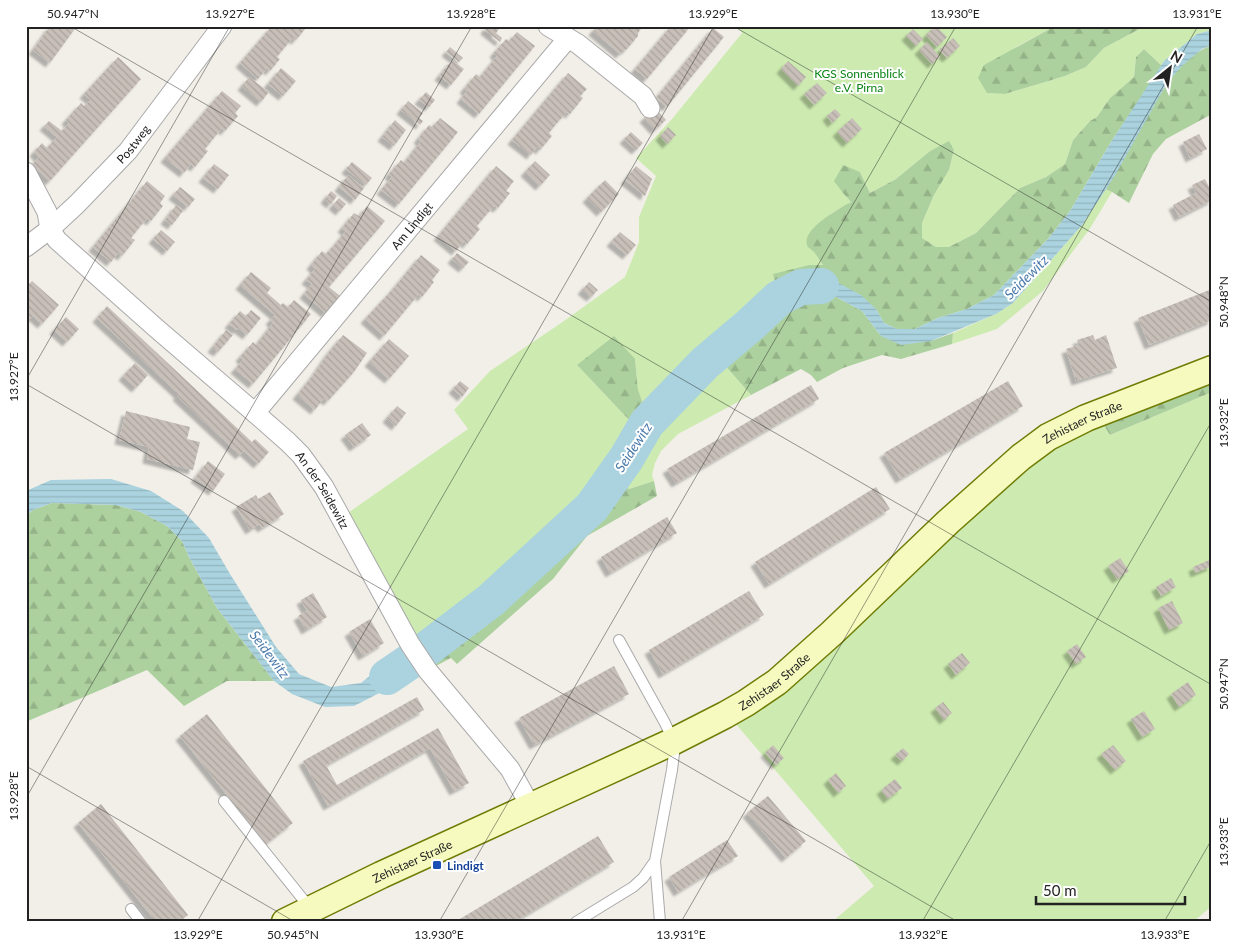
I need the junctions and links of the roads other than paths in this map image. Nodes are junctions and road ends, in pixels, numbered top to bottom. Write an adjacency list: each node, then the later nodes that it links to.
1 (222, 26): 6 (street, Postweg)
2 (549, 27): 3 (street)
3 (568, 38): 4 (street); 9 (street, Am Lindigt)
4 (650, 108)
5 (26, 172): 6 (street)
6 (50, 230): 7 (street, Postweg); 9 (street, An der Seidewitz)
7 (26, 247)
8 (1212, 369): 11 (main road, Zehistaer Straße)
9 (255, 413): 13 (street, An der Seidewitz)
10 (618, 640): 11 (lane)
11 (674, 741): 13 (main road, Zehistaer Straße); 14 (lane)
12 (224, 801): 16 (lane)
13 (531, 807): 16 (main road, Zehistaer Straße)
14 (655, 861): 19 (lane); 20 (lane)
15 (131, 909): 17 (lane)
16 (311, 909): 18 (main road, Zehistaer Straße)
17 (141, 922)
18 (285, 922)
19 (576, 922)
20 (660, 922)

